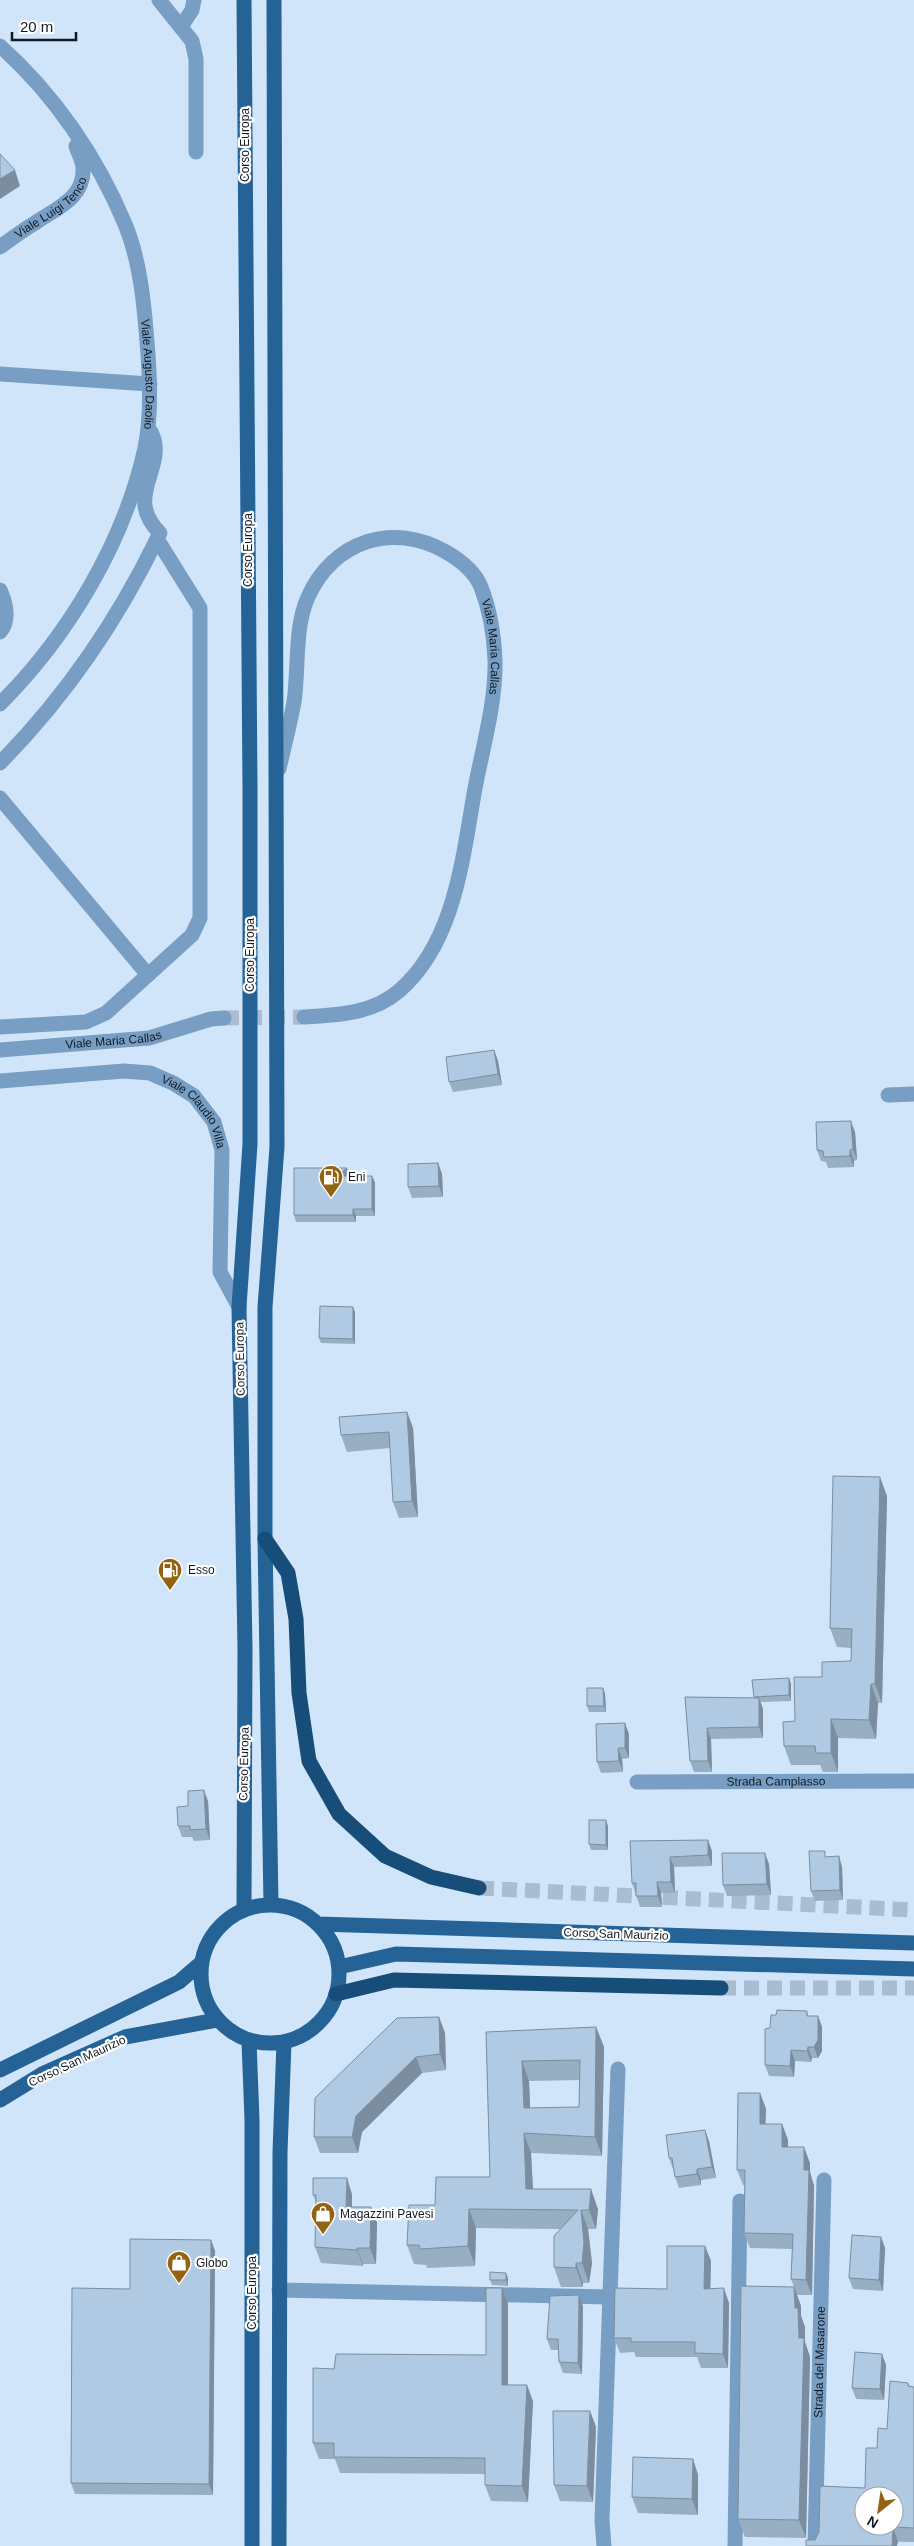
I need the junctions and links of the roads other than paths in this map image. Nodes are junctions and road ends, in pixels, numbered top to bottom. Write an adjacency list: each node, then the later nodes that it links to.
1 (194, 0): 5 (street)
2 (244, 0): 28 (main road, Corso Europa)
3 (274, 0): 18 (main road, Corso Europa)
4 (165, 2): 5 (street)
5 (181, 27): 8 (street)
6 (0, 46): 7 (street, Viale Augusto Daolio)
7 (74, 128): 9 (street, Viale Luigi Tenco); 11 (street, Viale Augusto Daolio)
8 (196, 152)
9 (0, 247)
10 (0, 374): 11 (street)
11 (150, 384): 12 (street, Viale Augusto Daolio)
12 (147, 424): 13 (street); 16 (street, Viale Augusto Daolio)
13 (160, 533)
14 (0, 590): 15 (street)
15 (0, 632)
16 (0, 704)
17 (0, 764): 20 (street)
18 (277, 781): 21 (street, Viale Maria Callas); 29 (main road, Corso Europa)
19 (0, 798): 20 (street)
20 (148, 975): 23 (street)
21 (304, 1017)
22 (224, 1018): 24 (street, Viale Maria Callas)
23 (0, 1027)
24 (0, 1050)
25 (0, 1081): 28 (street, Viale Claudio Villa)
26 (914, 1094): 27 (street)
27 (888, 1095)
28 (239, 1307): 34 (main road, Corso Europa)
29 (265, 1539): 32 (highway); 33 (main road, Corso Europa)
30 (914, 1781): 31 (street, Strada Camplasso)
31 (637, 1782)
32 (480, 1888)
33 (271, 1904): 34 (main road); 35 (main road)
34 (244, 1909): 37 (main road)
35 (319, 1924): 36 (main road, Corso San Maurizio); 38 (main road)
36 (914, 1943)
37 (201, 1963): 42 (main road); 46 (main road, Corso San Maurizio)
38 (339, 1967): 39 (main road, Corso San Maurizio); 41 (main road)
39 (914, 1969)
40 (722, 1988): 41 (highway)
41 (336, 1994): 44 (main road)
42 (217, 2020): 43 (main road); 47 (main road, Corso San Maurizio)
43 (249, 2041): 44 (main road); 52 (main road, Corso Europa)
44 (284, 2042): 50 (main road)
45 (618, 2069): 51 (street)
46 (0, 2070)
47 (0, 2100)
48 (824, 2180): 56 (street, Strada del Masarone)
49 (740, 2201): 55 (street)
50 (279, 2290): 51 (street); 53 (main road)
51 (608, 2297): 54 (street)
52 (252, 2546)
53 (279, 2546)
54 (604, 2546)
55 (735, 2546)
56 (815, 2546)

